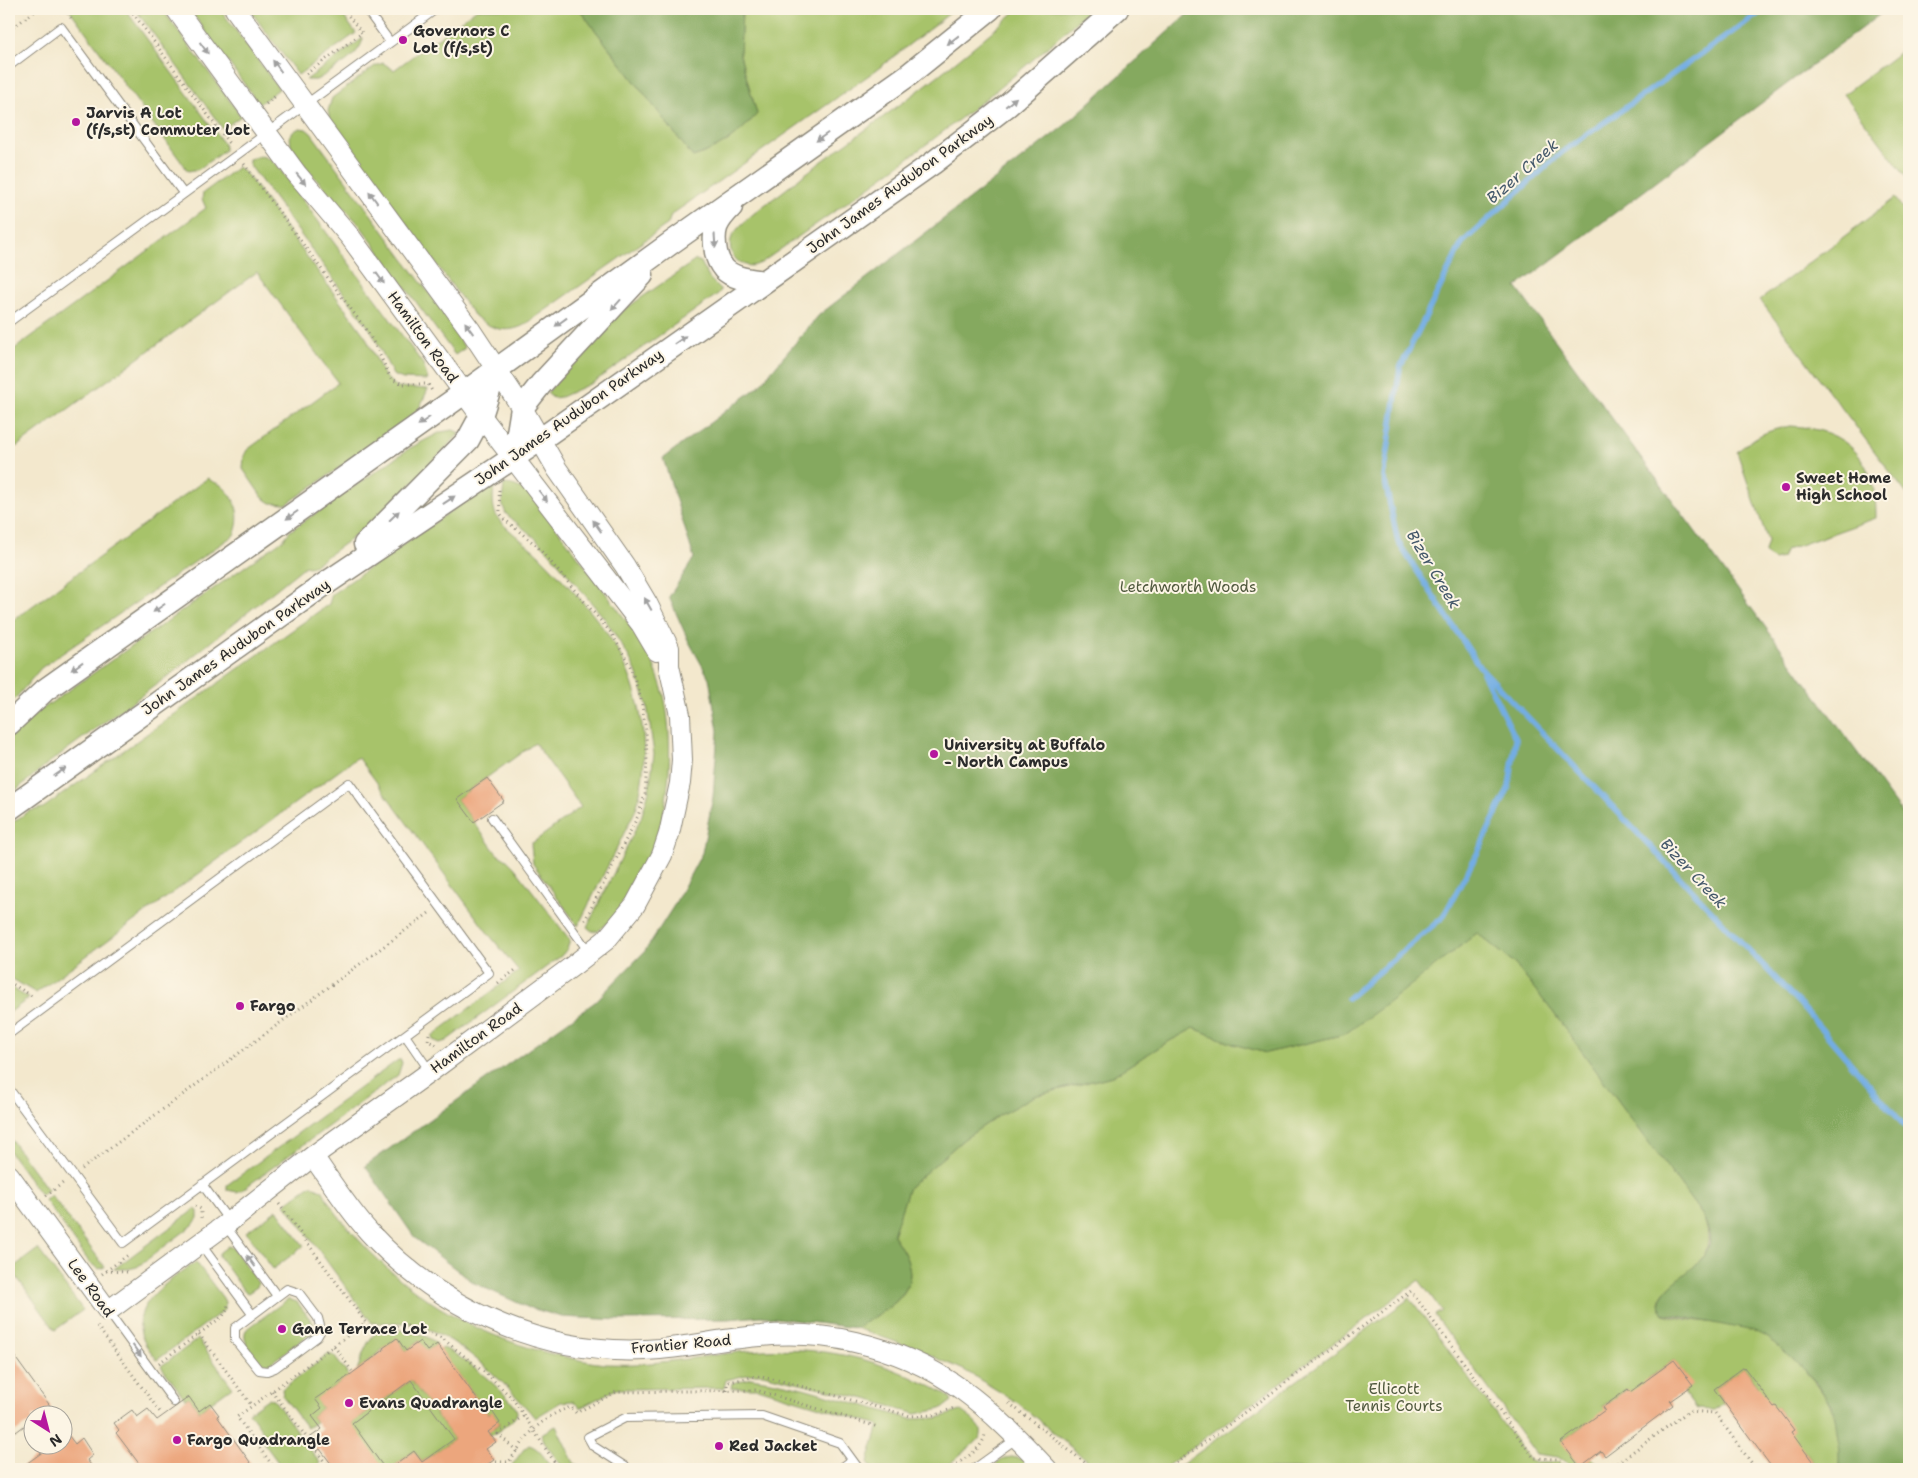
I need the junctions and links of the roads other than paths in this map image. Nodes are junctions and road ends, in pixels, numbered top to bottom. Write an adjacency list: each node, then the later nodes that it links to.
1 (176, 9): 10 (street, Hamilton Road, one-way to 10)
2 (235, 9): 9 (street, Hamilton Road, one-way to 2)
3 (366, 9): 7 (lane)
4 (436, 9): 7 (lane)
5 (990, 9): 11 (main road, one-way to 11)
6 (1116, 9): 14 (main road, John James Audubon Parkway, one-way to 6)
7 (390, 42): 9 (lane)
8 (9, 66): 12 (lane)
9 (305, 106): 10 (lane); 16 (street, Hamilton Road, one-way to 9)
10 (266, 132): 12 (lane); 17 (street, Hamilton Road, one-way to 17)
11 (749, 188): 13 (main road); 14 (main road, one-way to 14)
12 (183, 193): 15 (lane)
13 (671, 243): 16 (main road, one-way to 16); 18 (main road, one-way to 18)
14 (764, 282): 20 (main road, John James Audubon Parkway, one-way to 14)
15 (9, 322)
16 (496, 369): 17 (main road); 18 (street, Hamilton Road); 19 (main road)
17 (464, 393): 19 (street, Hamilton Road); 24 (main road, one-way to 24)
18 (522, 408): 20 (street, Hamilton Road); 21 (main road)
19 (481, 416): 21 (street, Hamilton Road); 22 (main road, one-way to 19)
20 (541, 439): 21 (main road, John James Audubon Parkway); 23 (street, Hamilton Road, one-way to 20)
21 (514, 457): 22 (main road, John James Audubon Parkway, one-way to 21); 23 (street, Hamilton Road, one-way to 23)
22 (322, 586): 25 (main road, John James Audubon Parkway, one-way to 22)
23 (669, 666): 27 (street, Hamilton Road)
24 (9, 724)
25 (9, 809)
26 (492, 818): 27 (lane)
27 (590, 953): 30 (street, Hamilton Road)
28 (9, 1034): 29 (lane)
29 (405, 1035): 30 (lane); 34 (lane)
30 (427, 1066): 32 (street, Hamilton Road)
31 (9, 1089): 34 (lane)
32 (313, 1156): 35 (street, Hamilton Road); 41 (street, Frontier Road)
33 (9, 1175): 38 (street, Lee Road)
34 (202, 1184): 35 (lane)
35 (225, 1219): 36 (street, Hamilton Road); 37 (lane, one-way to 35)
36 (201, 1234): 38 (street, Hamilton Road); 39 (lane)
37 (277, 1296): 39 (lane); 39 (lane)
38 (108, 1311): 40 (lane, Lee Road, one-way to 40)
39 (252, 1314)
40 (174, 1402)
41 (1018, 1437): 46 (lane); 47 (street, Frontier Road)
42 (852, 1460): 43 (lane); 44 (lane); 45 (lane)
43 (629, 1469)
44 (840, 1469)
45 (859, 1469)
46 (974, 1469)
47 (1047, 1469)

